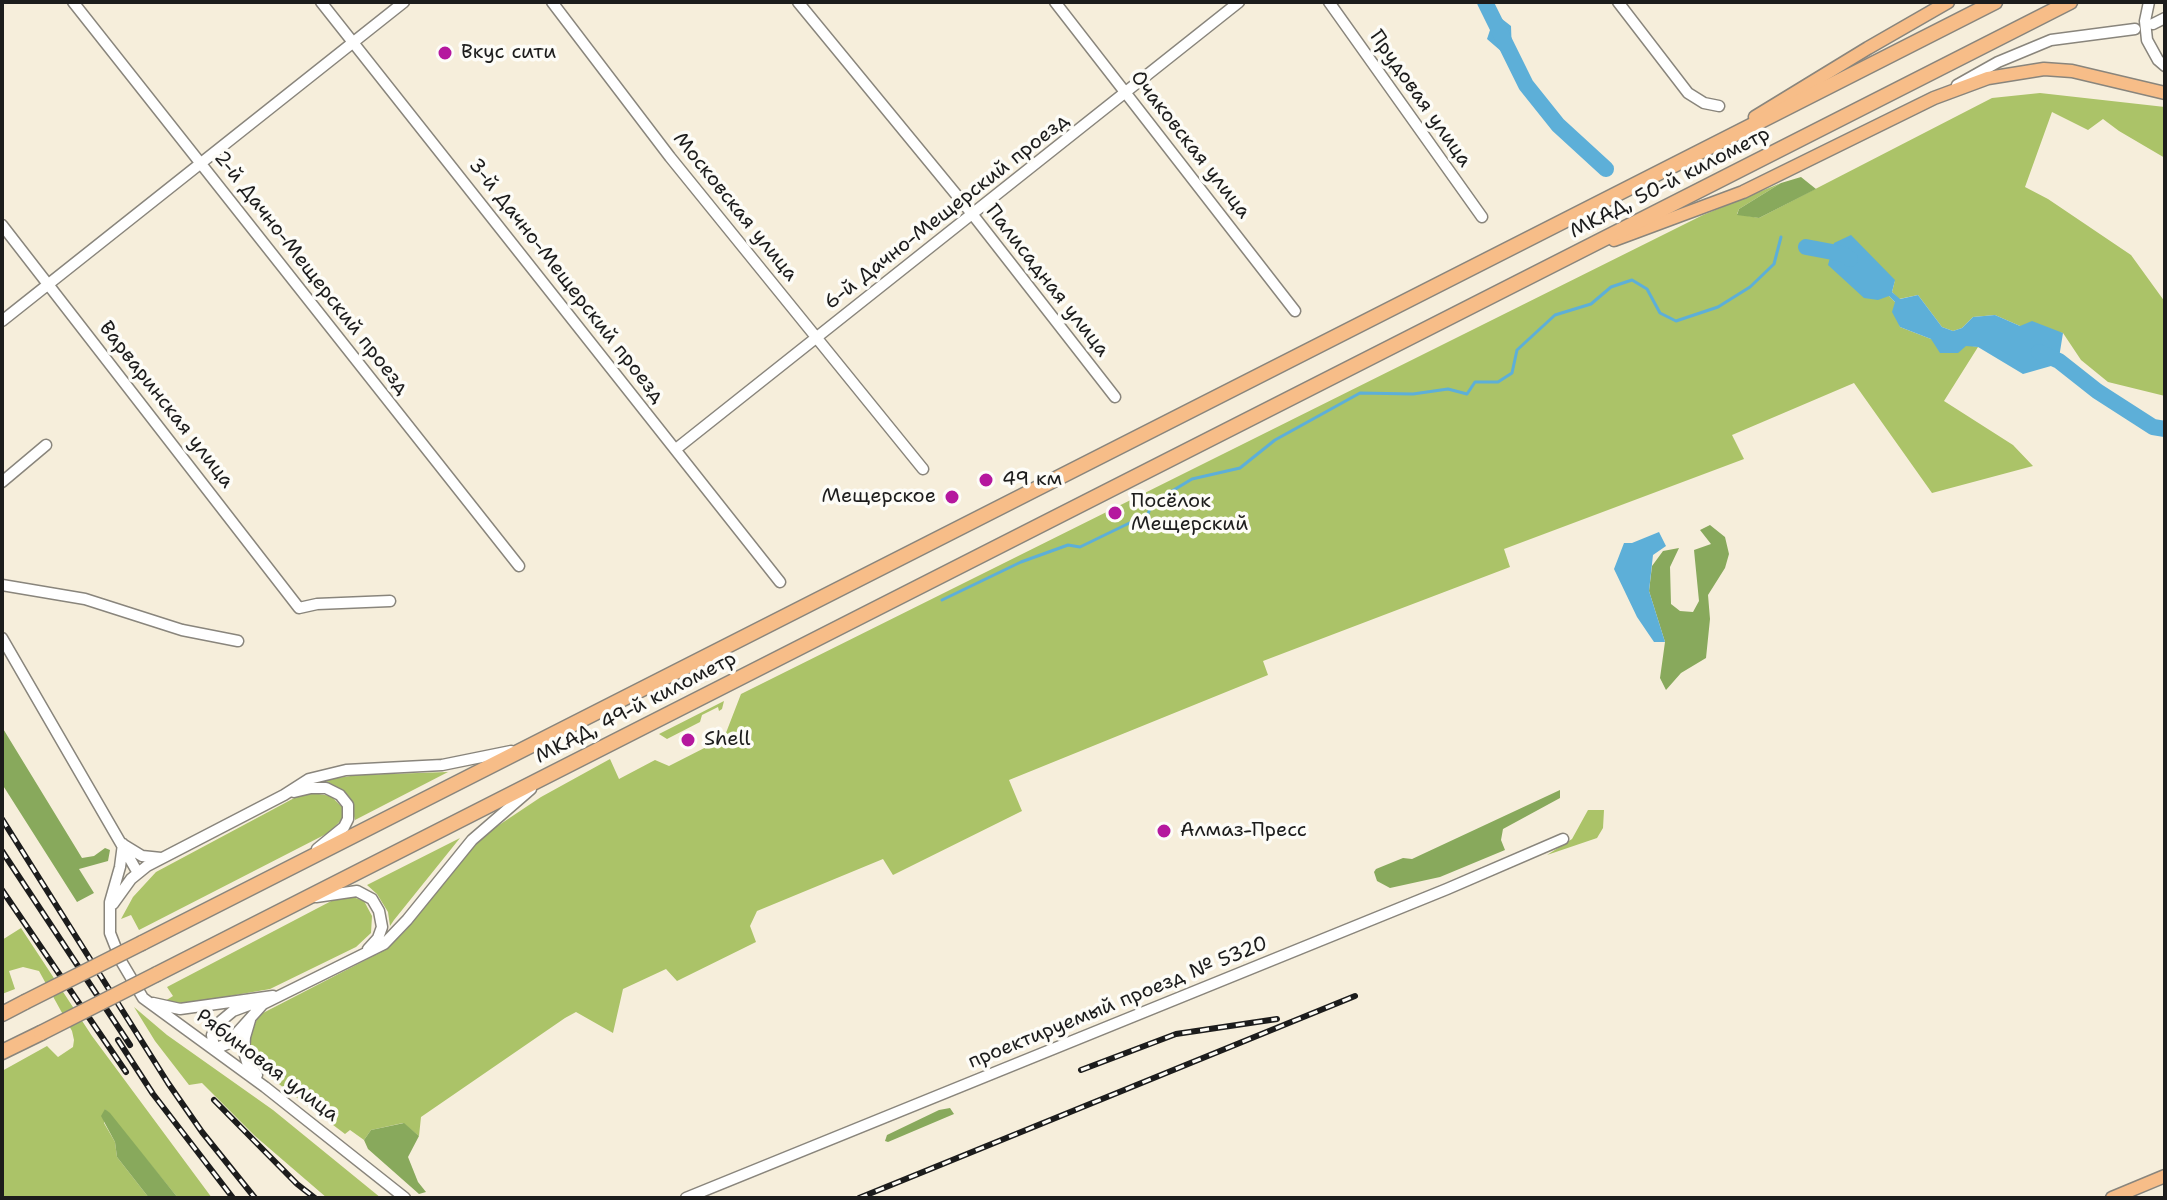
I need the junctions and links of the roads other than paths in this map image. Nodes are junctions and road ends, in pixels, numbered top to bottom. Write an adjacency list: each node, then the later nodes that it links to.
1 (73, 2): 24 (street, 2-й Дачно-Мещерский проезд)
2 (321, 2): 17 (street, 3-й Дачно-Мещерский проезд)
3 (404, 2): 17 (street)
4 (552, 2): 32 (street, Московская улица)
5 (798, 2): 25 (street, Палисадная улица)
6 (1055, 2): 19 (street, Очаковская улица)
7 (1239, 2): 19 (street, 6-й Дачно-Мещерский проезд)
8 (1329, 2): 26 (street, Прудовая улица)
9 (1618, 2): 22 (street)
10 (1948, 2): 23 (main road)
11 (1995, 2): 23 (highway, МКАД, 50-й километр)
12 (2070, 2): 28 (highway, МКАД, 50-й километр)
13 (2149, 2): 18 (street)
14 (2165, 18): 15 (street)
15 (2153, 24)
16 (2135, 29): 21 (street)
17 (352, 42): 24 (street); 37 (street, 3-й Дачно-Мещерский проезд)
18 (2165, 66)
19 (1127, 93): 25 (street, 6-й Дачно-Мещерский проезд); 30 (street, Очаковская улица)
20 (2165, 93): 21 (main road)
21 (1934, 98): 28 (main road)
22 (1719, 106)
23 (1694, 154): 33 (highway, МКАД, 50-й километр)
24 (202, 165): 29 (street); 40 (street, 2-й Дачно-Мещерский проезд)
25 (973, 215): 32 (street, 6-й Дачно-Мещерский проезд); 34 (street, Палисадная улица)
26 (1482, 217)
27 (2, 225): 29 (street, Варваринская улица)
28 (1571, 255): 35 (highway, МКАД, 50-й километр)
29 (50, 285): 31 (street); 43 (street, Варваринская улица)
30 (1295, 311)
31 (2, 321)
32 (817, 338): 37 (street, 6-й Дачно-Мещерский проезд); 38 (street, Московская улица)
33 (1272, 369): 46 (highway, МКАД, 49-й километр)
34 (1115, 397)
35 (1288, 399): 47 (highway, МКАД, 49-й километр)
36 (46, 445): 39 (street)
37 (676, 449): 41 (street, 3-й Дачно-Мещерский проезд)
38 (923, 469)
39 (2, 482)
40 (519, 566)
41 (780, 582)
42 (2, 585): 45 (street)
43 (390, 601)
44 (2, 638): 50 (street)
45 (238, 641)
46 (529, 747): 48 (street); 52 (highway, МКАД, 49-й километр)
47 (542, 778): 54 (highway, МКАД, 49-й километр); 56 (street)
48 (284, 795): 51 (street); 52 (street)
49 (1563, 839): 67 (street, проектируемый проезд № 5320)
50 (123, 844): 51 (street); 53 (street); 55 (street)
51 (163, 858): 53 (street)
52 (295, 866): 61 (highway, МКАД, 49-й километр, bridge)
53 (138, 873): 55 (street)
54 (306, 898): 56 (street); 63 (highway, МКАД, 49-й километр, bridge)
55 (110, 914): 59 (street, Рябиновая улица)
56 (352, 961): 57 (street)
57 (286, 993): 58 (street); 60 (street)
58 (273, 996): 59 (street); 62 (street)
59 (148, 1002): 62 (street, Рябиновая улица)
60 (254, 1012): 62 (street); 64 (street)
61 (2, 1014)
62 (214, 1049): 64 (street, Рябиновая улица)
63 (2, 1052)
64 (265, 1087): 66 (street, Рябиновая улица)
65 (2165, 1176): 68 (main road)
66 (405, 1198)
67 (686, 1198)
68 (2112, 1198)

